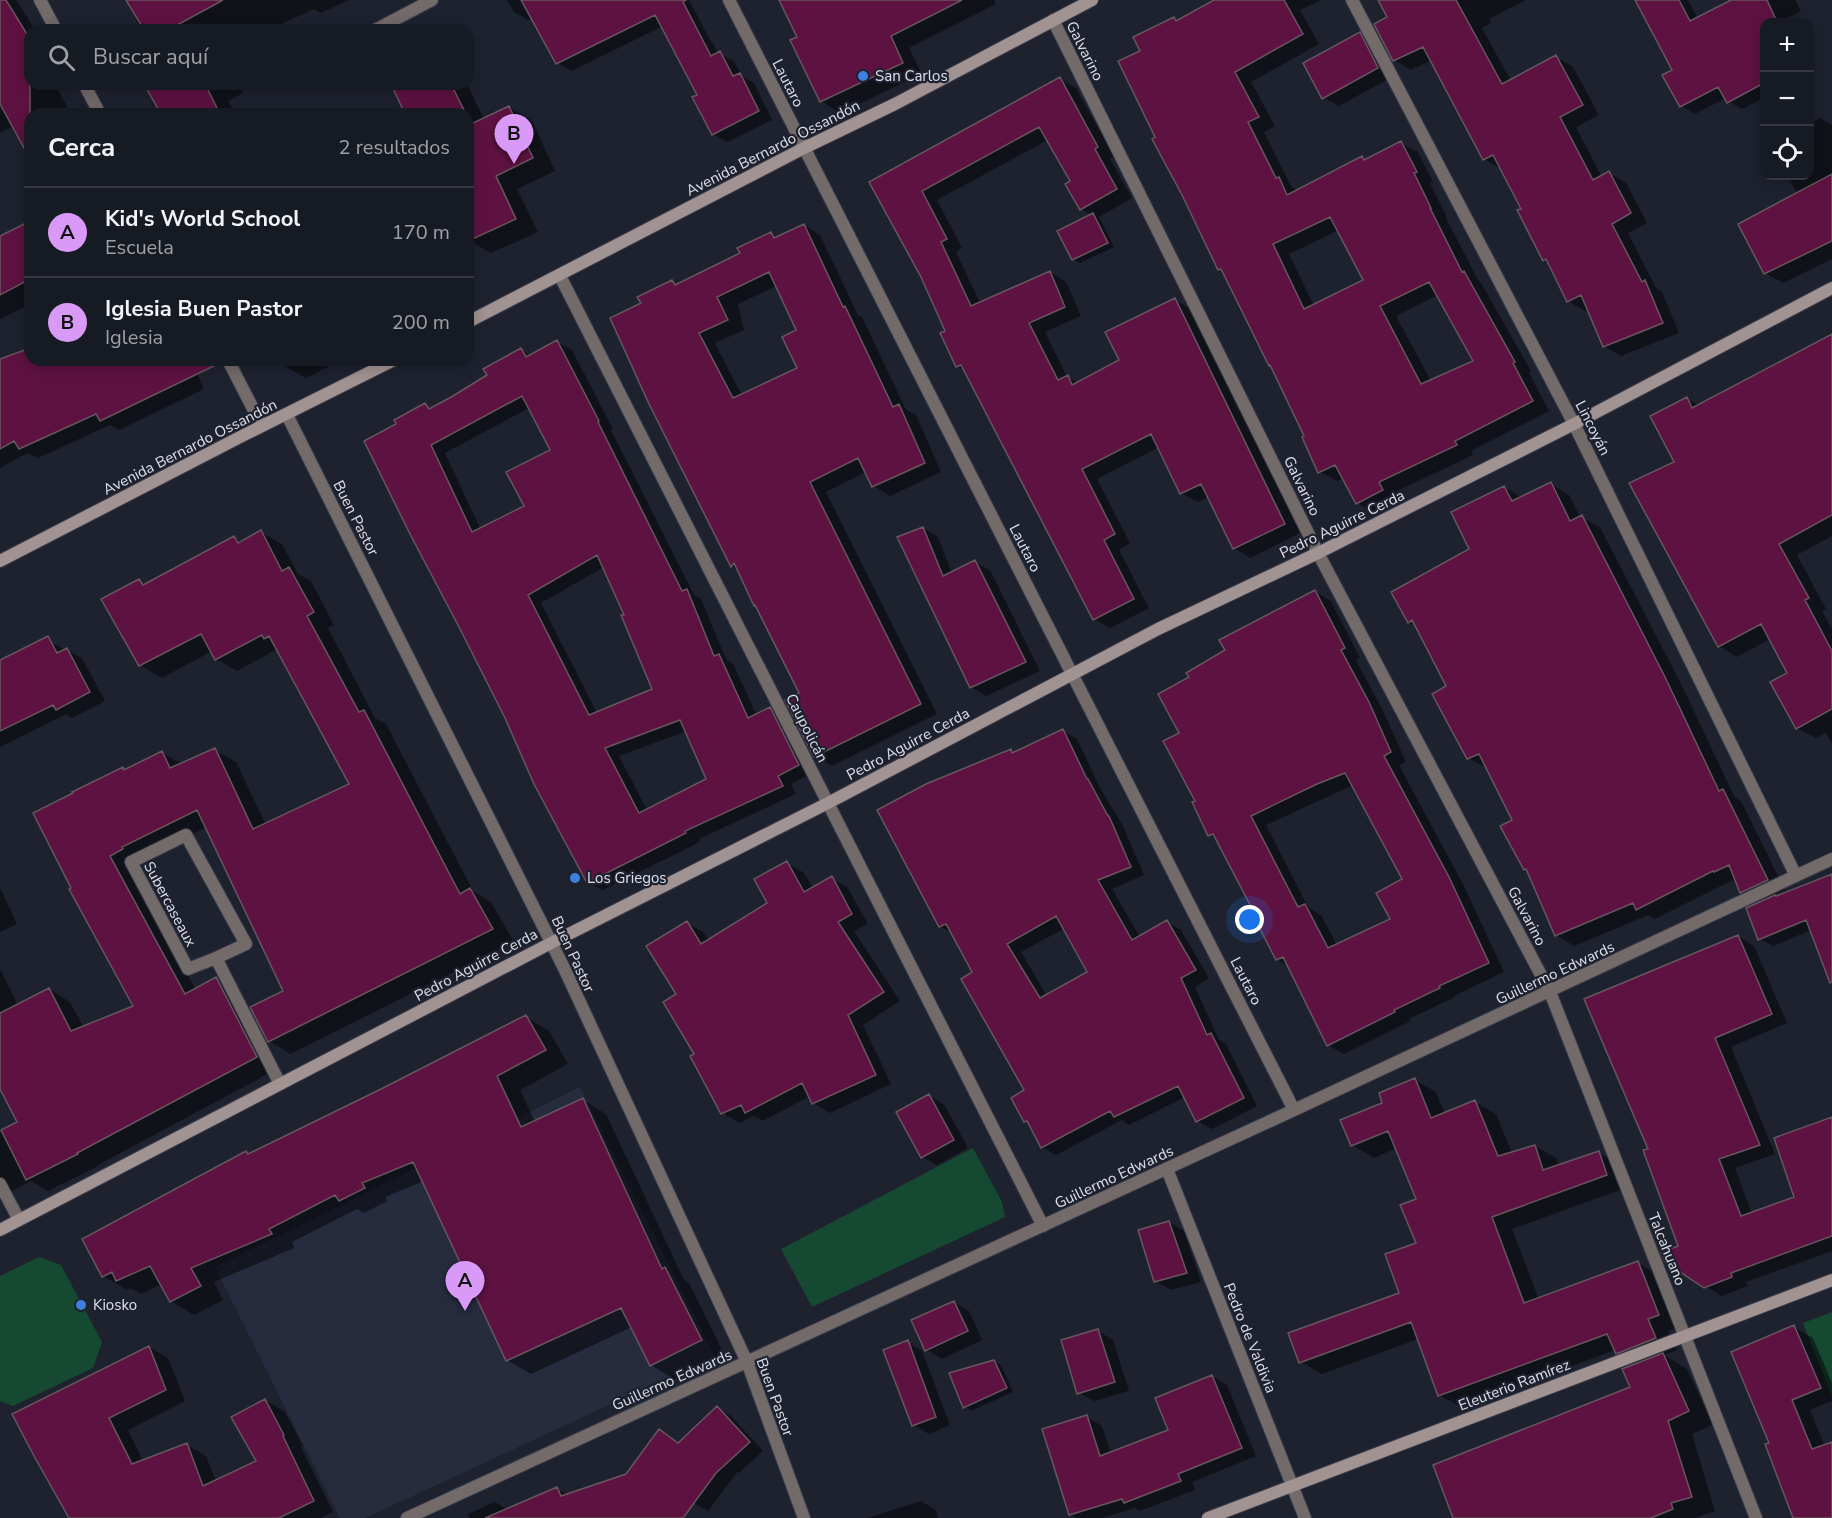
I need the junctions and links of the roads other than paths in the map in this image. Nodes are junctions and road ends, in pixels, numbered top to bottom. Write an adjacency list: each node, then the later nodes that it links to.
1 (40, 0): 7 (street)
2 (432, 0): 8 (street)
3 (729, 0): 11 (street, Lautaro)
4 (1092, 0): 6 (street, Avenida Bernardo Ossandón)
5 (1352, 0): 18 (street, Lincoyán)
6 (1053, 20): 11 (street, Avenida Bernardo Ossandón); 20 (street, Galvarino)
7 (53, 24)
8 (386, 24)
9 (87, 90): 10 (street)
10 (97, 108)
11 (804, 148): 12 (street, Avenida Bernardo Ossandón); 22 (street, Lautaro)
12 (560, 276): 14 (street, Avenida Bernardo Ossandón); 23 (street, Caupolicán)
13 (1832, 288): 18 (street, Pedro Aguirre Cerda)
14 (474, 319)
15 (231, 366): 19 (street)
16 (382, 366): 17 (street, Avenida Bernardo Ossandón)
17 (287, 415): 19 (street, Avenida Bernardo Ossandón); 26 (street, Buen Pastor)
18 (1574, 424): 20 (street, Pedro Aguirre Cerda); 25 (street, Lincoyán)
19 (262, 426): 21 (street, Avenida Bernardo Ossandón)
20 (1318, 553): 22 (street, Pedro Aguirre Cerda); 28 (street, Galvarino)
21 (0, 561)
22 (1072, 674): 23 (street, Pedro Aguirre Cerda); 30 (street, Lautaro)
23 (828, 803): 26 (street, Pedro Aguirre Cerda); 34 (street, Caupolicán)
24 (1832, 859): 25 (street, Guillermo Edwards)
25 (1796, 876): 28 (street, Guillermo Edwards)
26 (551, 943): 29 (street, Pedro Aguirre Cerda); 38 (street, Buen Pastor)
27 (216, 958): 27 (street, Subercaseaux); 29 (street)
28 (1550, 992): 30 (street, Guillermo Edwards); 37 (street, Talcahuano)
29 (280, 1084): 33 (street, Pedro Aguirre Cerda)
30 (1294, 1110): 31 (street, Guillermo Edwards)
31 (1167, 1169): 34 (street, Guillermo Edwards); 39 (street, Pedro de Valdivia)
32 (0, 1184): 33 (street)
33 (18, 1220): 35 (street, Pedro Aguirre Cerda)
34 (1043, 1226): 38 (street, Guillermo Edwards)
35 (0, 1230)
36 (1832, 1280): 37 (street, Eleuterio Ramírez)
37 (1686, 1336): 39 (street, Eleuterio Ramírez); 44 (street, Talcahuano)
38 (747, 1362): 40 (street, Guillermo Edwards); 41 (street, Buen Pastor)
39 (1292, 1485): 42 (street, Eleuterio Ramírez); 43 (street, Pedro de Valdivia)
40 (406, 1518)
41 (804, 1518)
42 (1208, 1518)
43 (1305, 1518)
44 (1756, 1518)

